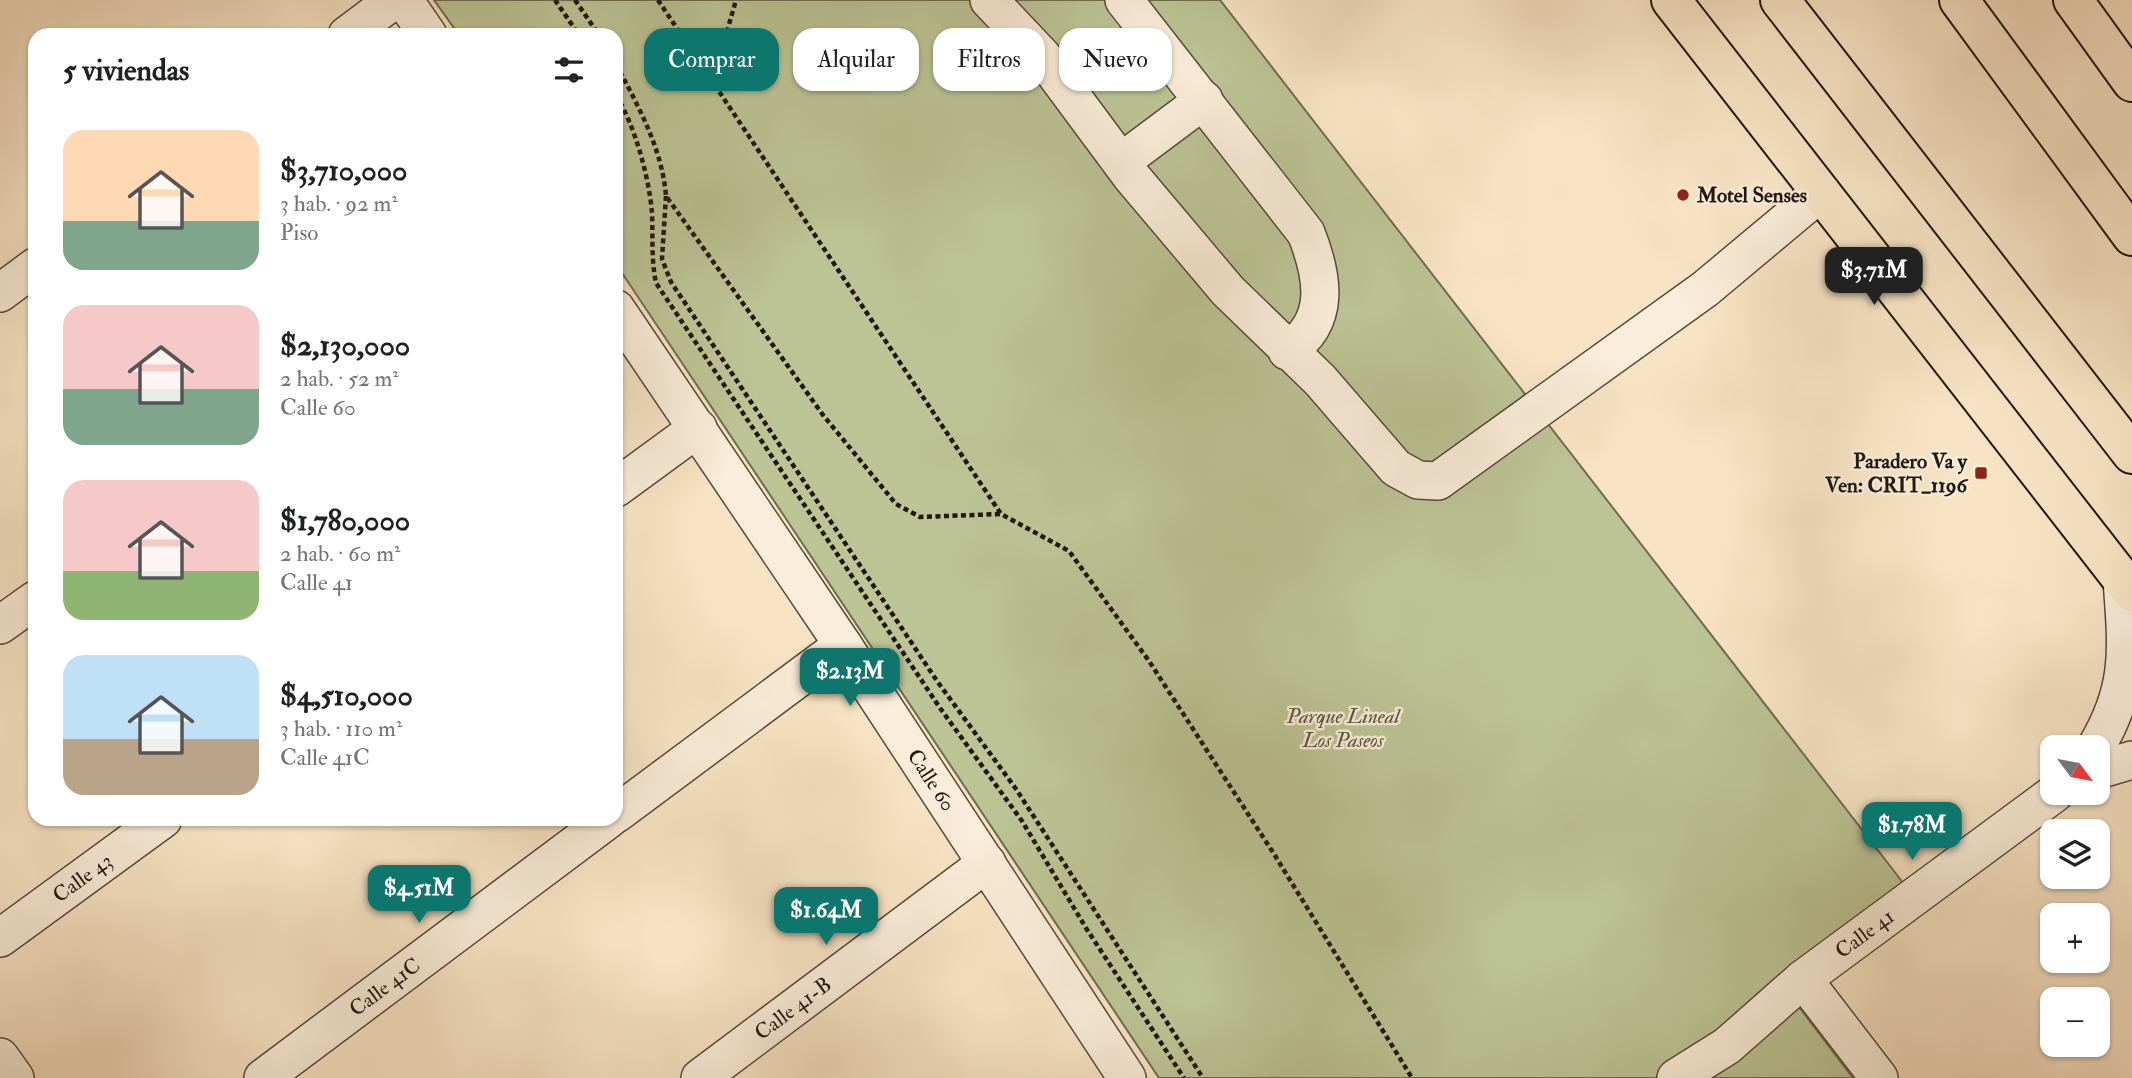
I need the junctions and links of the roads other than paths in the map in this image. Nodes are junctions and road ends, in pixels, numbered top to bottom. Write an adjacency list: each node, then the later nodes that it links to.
1 (394, 0): 10 (street)
2 (404, 0): 11 (street)
3 (989, 0): 15 (street)
4 (1124, 0): 14 (street)
5 (1671, 0): 16 (main road)
6 (1756, 0): 12 (main road)
7 (1780, 0): 12 (main road)
8 (1959, 0): 17 (main road)
9 (2073, 0): 13 (main road)
10 (356, 28)
11 (423, 28)
12 (1824, 57): 23 (main road)
13 (2132, 82)
14 (1204, 100): 15 (street); 21 (street)
15 (1121, 162): 21 (street)
16 (1821, 192): 21 (street); 25 (main road)
17 (2132, 236)
18 (28, 272): 19 (street)
19 (0, 293)
20 (623, 319): 22 (street, Calle 60)
21 (1287, 351)
22 (698, 428): 24 (street); 28 (street, Calle 60)
23 (2132, 454)
24 (623, 483)
25 (2127, 586): 29 (street)
26 (28, 605): 27 (street)
27 (0, 625)
28 (843, 645): 33 (street); 36 (street, Calle 60)
29 (2102, 735)
30 (2132, 760): 31 (street)
31 (2110, 766)
32 (2040, 804): 38 (street, Calle 41)
33 (623, 809)
34 (153, 826): 37 (street, Calle 43)
35 (600, 826): 41 (street, Calle 41C)
36 (987, 863): 42 (street, Calle 41-B); 43 (street, Calle 60)
37 (0, 938)
38 (1803, 979): 44 (street, Calle 41); 45 (street)
39 (0, 1057): 40 (street)
40 (15, 1078)
41 (263, 1078)
42 (700, 1078)
43 (1128, 1078)
44 (1676, 1078)
45 (1879, 1078)

